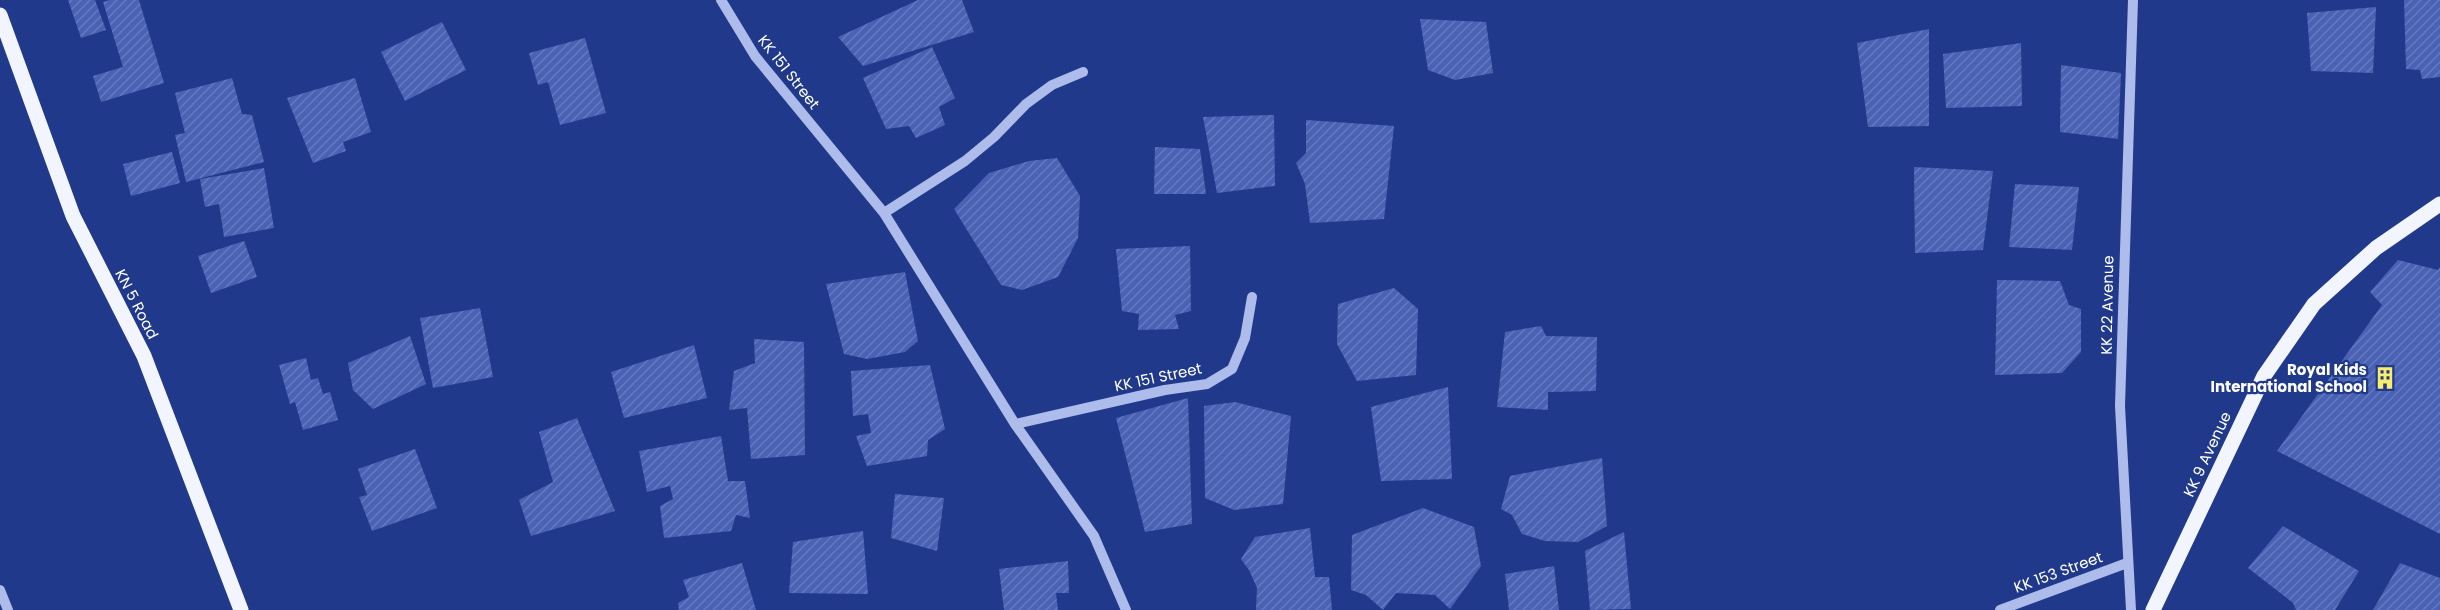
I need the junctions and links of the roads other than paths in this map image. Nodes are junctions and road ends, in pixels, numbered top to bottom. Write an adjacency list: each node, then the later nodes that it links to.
1 (721, 0): 6 (street, KK 151 Street)
2 (2133, 0): 9 (street, KK 22 Avenue)
3 (0, 15): 12 (main road, KN 5 Road)
4 (1083, 72): 6 (street)
5 (2440, 204): 16 (main road, KK 9 Avenue)
6 (884, 213): 8 (street, KK 151 Street)
7 (1252, 297): 8 (street, KK 151 Street)
8 (1015, 424): 13 (street, KK 151 Street)
9 (2127, 563): 14 (street, KK 153 Street); 15 (street, KK 22 Avenue)
10 (0, 590): 11 (street)
11 (8, 610)
12 (241, 610)
13 (1126, 610)
14 (2000, 610)
15 (2131, 610)
16 (2153, 610)

